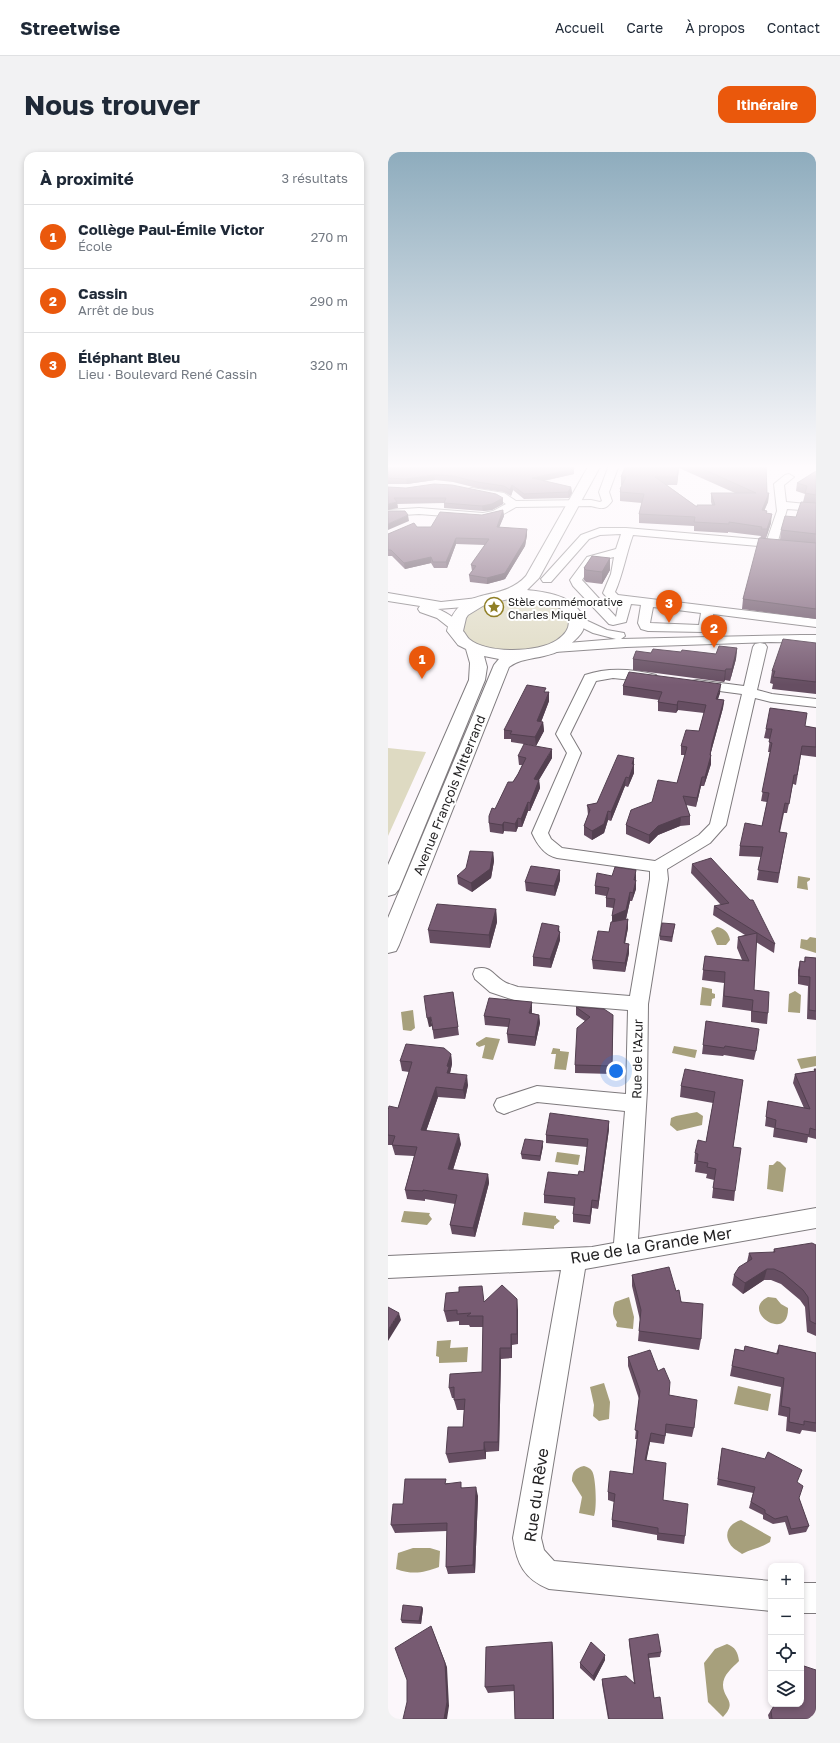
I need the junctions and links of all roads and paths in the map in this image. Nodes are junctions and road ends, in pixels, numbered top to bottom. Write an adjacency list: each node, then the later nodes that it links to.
1 (559, 538): 11 (main road)
2 (566, 538): 10 (main road)
3 (584, 538): 10 (street)
4 (626, 538): 9 (street)
5 (713, 538): 7 (street)
6 (774, 538): 7 (street)
7 (772, 543): 8 (street)
8 (816, 548)
9 (620, 550): 14 (street); 14 (street)
10 (546, 579): 13 (main road)
11 (509, 595): 13 (main road); 16 (main road)
12 (388, 597): 16 (street)
13 (552, 599): 19 (main road)
14 (626, 600): 17 (street)
15 (388, 602): 22 (street)
16 (478, 602): 22 (main road)
17 (647, 608): 18 (street); 18 (street)
18 (708, 613): 21 (street)
19 (577, 620): 21 (street); 27 (main road)
20 (816, 623): 21 (street)
21 (725, 625): 23 (street)
22 (455, 626): 26 (main road)
23 (816, 635)
24 (816, 639): 27 (street)
25 (760, 647): 31 (street)
26 (473, 648): 28 (main road); 34 (main road, Avenue François Mitterrand)
27 (555, 648): 28 (main road)
28 (520, 655): 35 (main road, Avenue François Mitterrand)
29 (666, 680): 33 (street)
30 (681, 682): 31 (street)
31 (750, 692): 32 (street); 33 (street)
32 (816, 703)
33 (658, 867): 37 (street, Rue de l'Azur)
34 (388, 889)
35 (388, 945)
36 (482, 974): 37 (street)
37 (638, 1004): 38 (street, Rue de l'Azur)
38 (636, 1103): 39 (street); 41 (street, Rue de l'Azur)
39 (504, 1105)
40 (816, 1218): 41 (street, Rue de la Grande Mer)
41 (625, 1252): 42 (street, Rue de la Grande Mer)
42 (575, 1259): 43 (street, Rue de la Grande Mer); 44 (street, Rue du Rêve)
43 (388, 1267)
44 (768, 1596)
45 (804, 1598): 46 (street)
46 (816, 1598)

